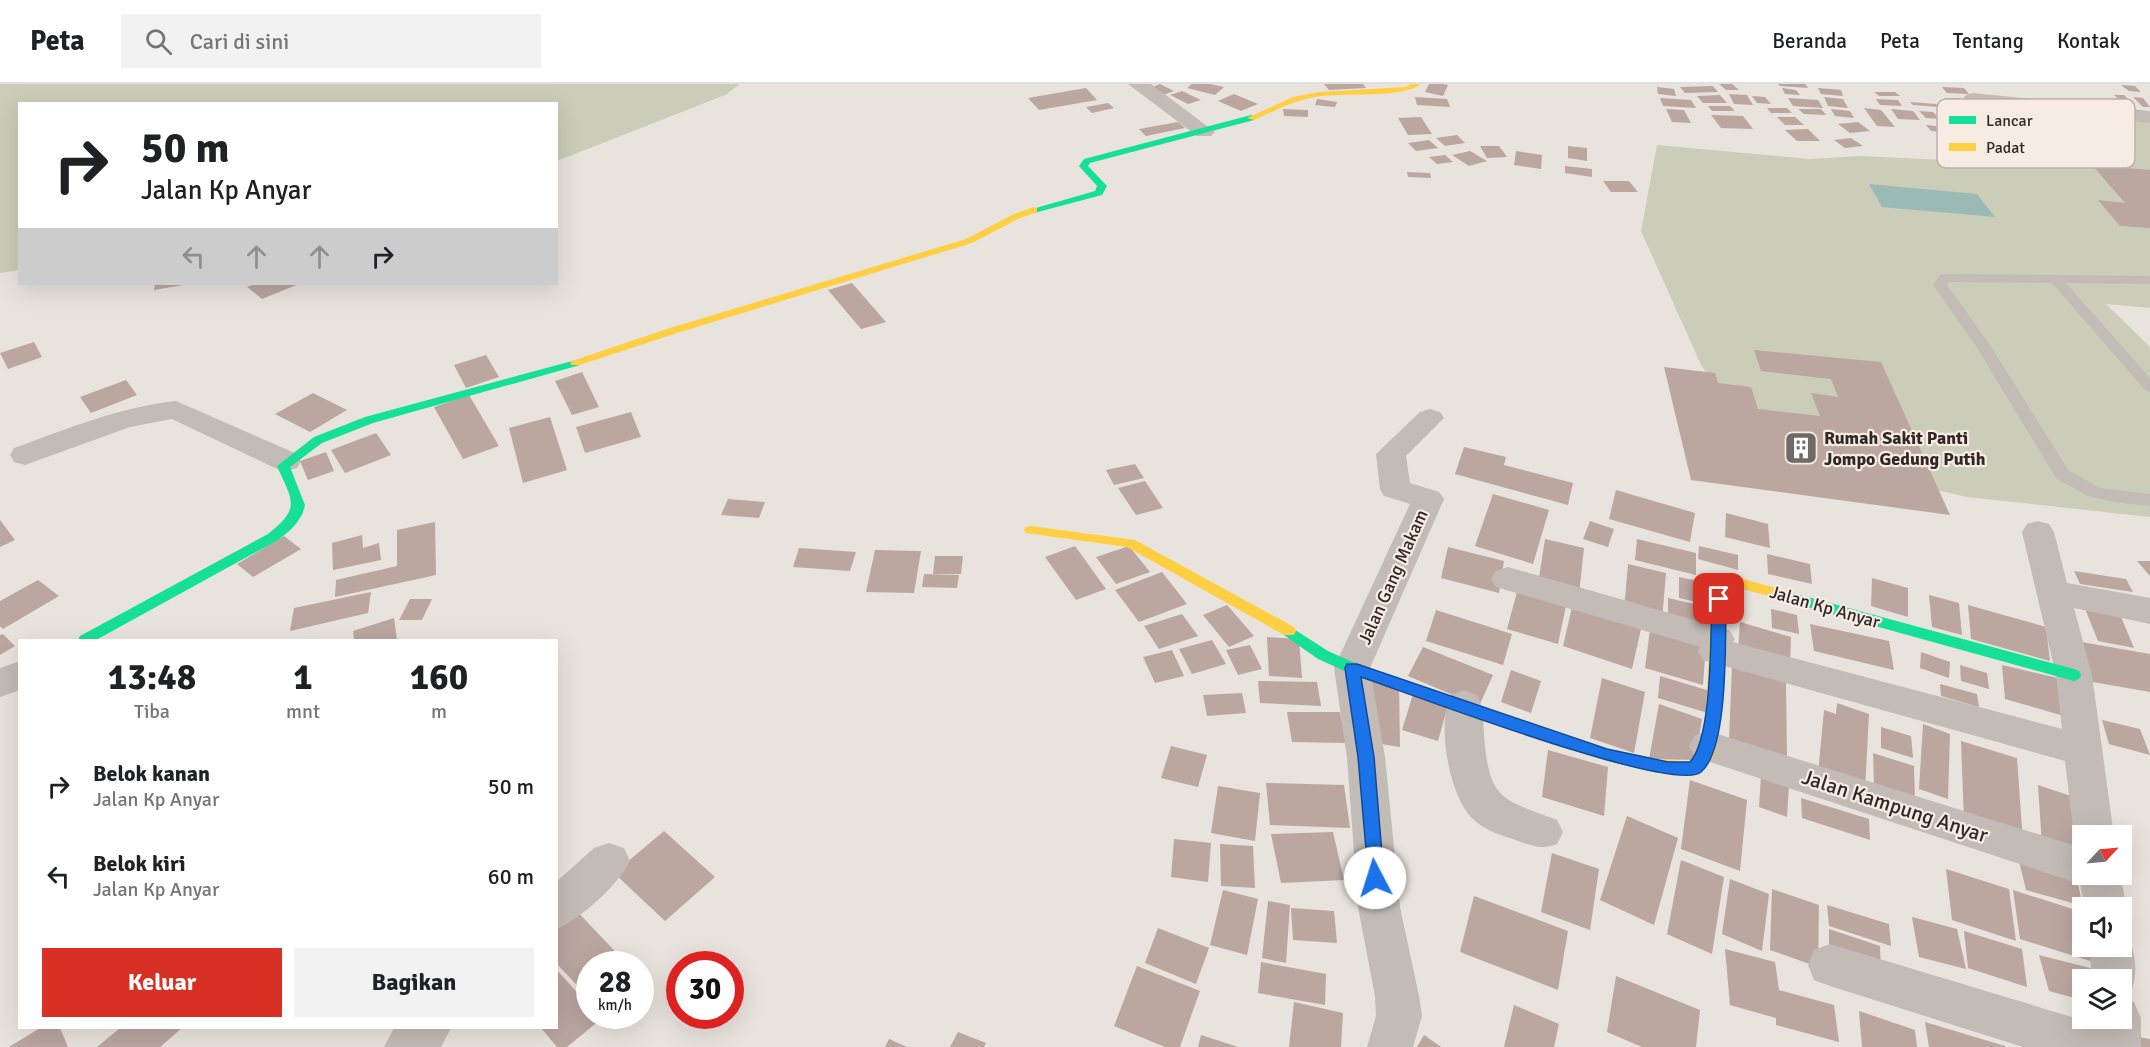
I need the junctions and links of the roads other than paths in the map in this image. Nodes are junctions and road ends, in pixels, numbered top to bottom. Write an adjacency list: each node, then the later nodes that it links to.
1 (1138, 84): 5 (street)
2 (1417, 84): 5 (street)
3 (2135, 115): 4 (street)
4 (2150, 117)
5 (1204, 132): 11 (street)
6 (2150, 280): 7 (lane)
7 (2057, 281): 8 (lane); 12 (lane)
8 (2150, 387)
9 (1430, 418): 20 (street, Jalan Gang Makam)
10 (25, 455): 11 (street)
11 (286, 461): 18 (street)
12 (2150, 500)
13 (1031, 530): 20 (street, Jalan Kp Anyar)
14 (2038, 532): 16 (street)
15 (1508, 579): 19 (street)
16 (2053, 592): 17 (street); 21 (street)
17 (2150, 611)
18 (87, 639)
19 (1716, 645): 21 (street, Jalan Kp Anyar); 25 (street, Jalan Kp Anyar); 26 (street)
20 (1352, 668): 24 (street, Jalan Kp Anyar); 36 (street)
21 (2074, 675): 26 (street)
22 (18, 676): 23 (street)
23 (0, 683)
24 (1464, 705): 25 (street, Jalan Kp Anyar); 28 (street)
25 (1708, 746): 30 (street, Jalan Kampung Anyar)
26 (2083, 750): 27 (street)
27 (2093, 825)
28 (1543, 832)
29 (609, 861): 31 (street)
30 (2072, 864)
31 (558, 908)
32 (1830, 965): 37 (street)
33 (427, 1029): 35 (street)
34 (2118, 1029): 38 (street)
35 (407, 1047)
36 (1390, 1047)
37 (2096, 1047)
38 (2118, 1047)

